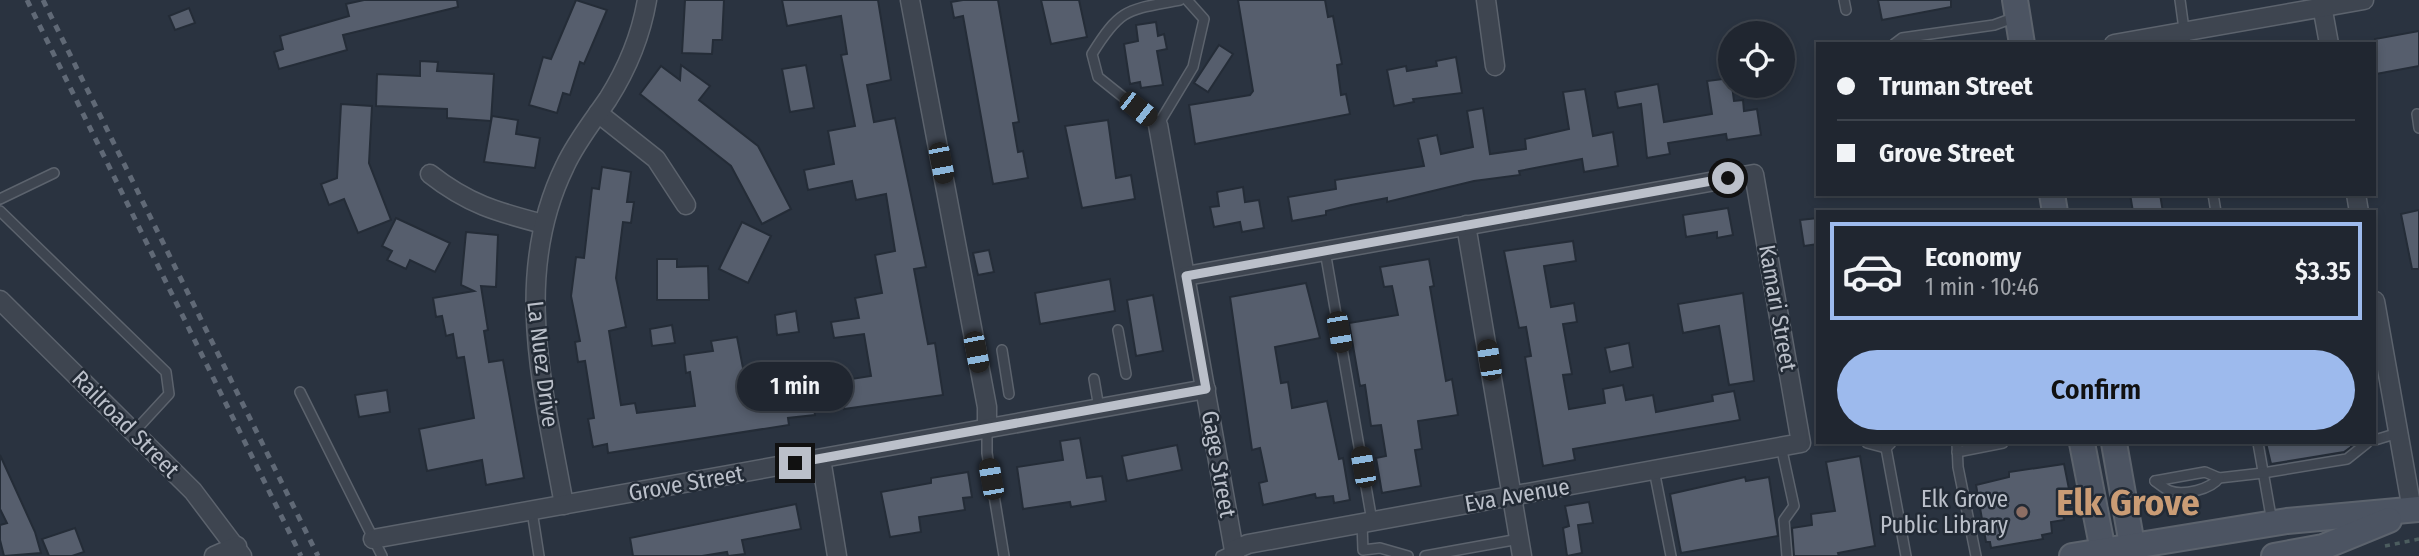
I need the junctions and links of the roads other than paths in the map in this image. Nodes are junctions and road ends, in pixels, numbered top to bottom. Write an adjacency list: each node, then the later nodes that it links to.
1 (647, 0): 16 (street, La Nuez Drive)
2 (910, 0): 39 (street)
3 (1180, 0): 18 (lane)
4 (1187, 0): 18 (lane)
5 (1486, 0): 15 (street)
6 (2180, 0): 10 (lane)
7 (2364, 0): 8 (street)
8 (2322, 4): 10 (street); 14 (street)
9 (2016, 8): 11 (lane); 12 (main road)
10 (2185, 38): 13 (street)
11 (1897, 42)
12 (2022, 42)
13 (2138, 42)
14 (2329, 42)
15 (1495, 66)
16 (598, 113): 23 (street); 25 (street, La Nuez Drive)
17 (2417, 114): 19 (lane)
18 (1158, 125): 28 (street, Gage Street)
19 (2419, 128)
20 (54, 173): 22 (lane)
21 (430, 174): 25 (street)
22 (0, 199)
23 (685, 205)
24 (0, 211): 40 (lane)
25 (543, 224): 57 (street, La Nuez Drive)
26 (1466, 225): 27 (street); 43 (street, Kamari Street); 56 (street)
27 (1325, 251): 28 (street); 60 (lane)
28 (1186, 276): 35 (street, Gage Street)
29 (0, 300): 40 (street, Railroad Street)
30 (2376, 307): 41 (street)
31 (1118, 330): 33 (lane)
32 (1002, 350): 37 (lane)
33 (1126, 374)
34 (1094, 379): 38 (lane)
35 (1206, 389): 38 (street, Grove Street); 68 (street, Gage Street)
36 (300, 392): 62 (lane)
37 (1009, 394)
38 (1099, 408): 39 (street, Grove Street)
39 (987, 428): 52 (street, Grove Street); 73 (lane)
40 (134, 432): 65 (street, Railroad Street)
41 (2398, 433): 42 (lane); 58 (street)
42 (2376, 440)
43 (1801, 443): 50 (street, Eva Avenue)
44 (1992, 444): 51 (lane)
45 (2082, 444): 67 (main road)
46 (2114, 444): 64 (main road)
47 (2258, 444): 54 (lane)
48 (2366, 444): 54 (lane)
49 (1888, 445): 78 (lane)
50 (1781, 446): 53 (street, Eva Avenue); 77 (lane)
51 (1957, 447): 79 (lane)
52 (821, 459): 57 (street, Grove Street); 72 (street)
53 (1654, 470): 56 (street, Eva Avenue); 76 (lane)
54 (2263, 473): 55 (lane); 61 (lane)
55 (2219, 478): 55 (lane)
56 (1512, 496): 60 (street, Eva Avenue); 63 (street)
57 (565, 505): 59 (street, Grove Street)
58 (2416, 510): 61 (main road); 81 (main road)
59 (532, 511): 62 (street, Grove Street); 71 (lane)
60 (1367, 522): 66 (lane); 68 (street, Eva Avenue)
61 (2272, 523): 64 (main road)
62 (373, 539): 70 (lane)
63 (1520, 548): 75 (lane)
64 (2133, 550): 67 (main road)
65 (239, 551): 69 (street)
66 (1361, 553): 74 (lane)
67 (2104, 553): 80 (main road)
68 (1230, 554)
69 (214, 556)
70 (382, 556)
71 (540, 556)
72 (837, 556)
73 (1004, 556)
74 (1408, 556)
75 (1425, 556)
76 (1671, 556)
77 (1787, 556)
78 (1906, 556)
79 (1976, 556)
80 (2072, 556)
81 (2274, 556)

